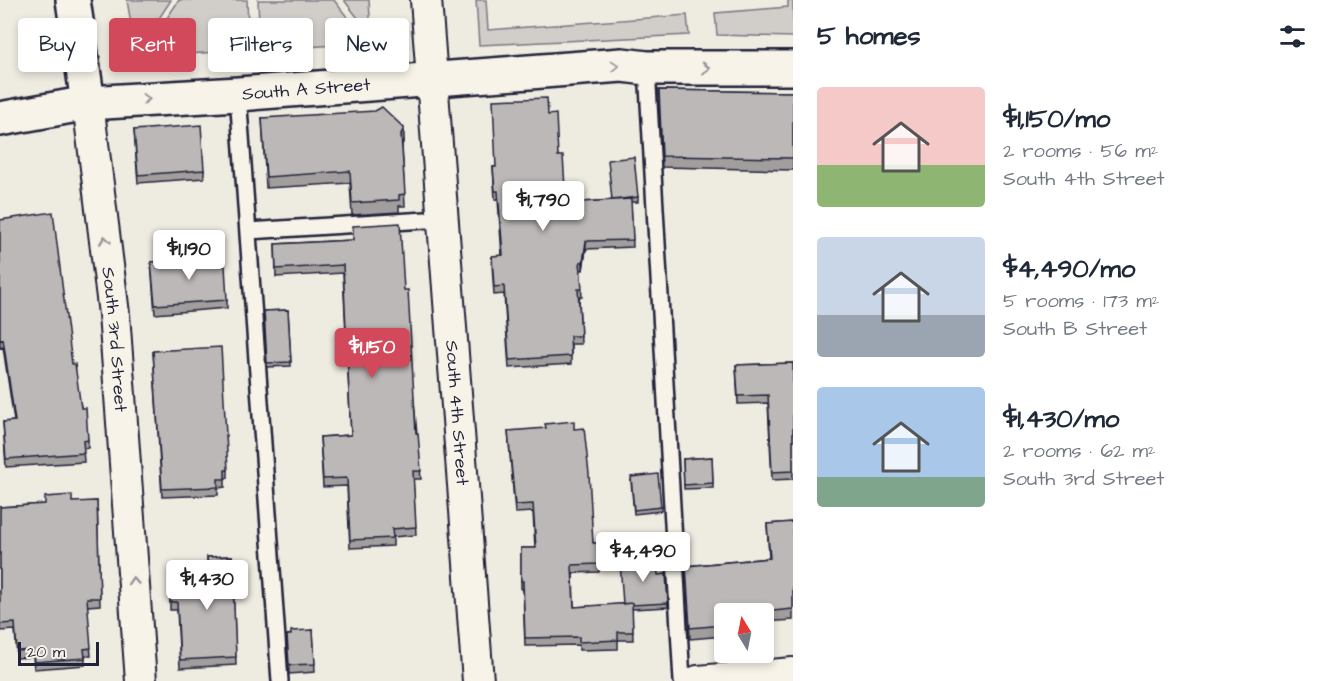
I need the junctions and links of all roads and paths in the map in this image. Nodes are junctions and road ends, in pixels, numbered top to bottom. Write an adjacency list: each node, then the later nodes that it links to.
1 (73, 0): 7 (main road, South 3rd Street)
2 (426, 0): 5 (street, South 4th Street)
3 (647, 68): 4 (main road, South A Street, one-way to 4); 5 (main road, South A Street, one-way to 3); 15 (lane)
4 (793, 68)
5 (431, 80): 6 (main road, South A Street); 9 (street, South 4th Street)
6 (238, 94): 7 (main road, South A Street, one-way to 6); 10 (lane)
7 (88, 103): 8 (main road, South A Street); 12 (street, South 3rd Street, one-way to 7)
8 (0, 119)
9 (442, 219): 10 (lane); 14 (street, South 4th Street)
10 (248, 231): 13 (lane)
11 (793, 673): 16 (street)
12 (141, 681)
13 (280, 681)
14 (477, 681)
15 (682, 681)
16 (698, 681)

